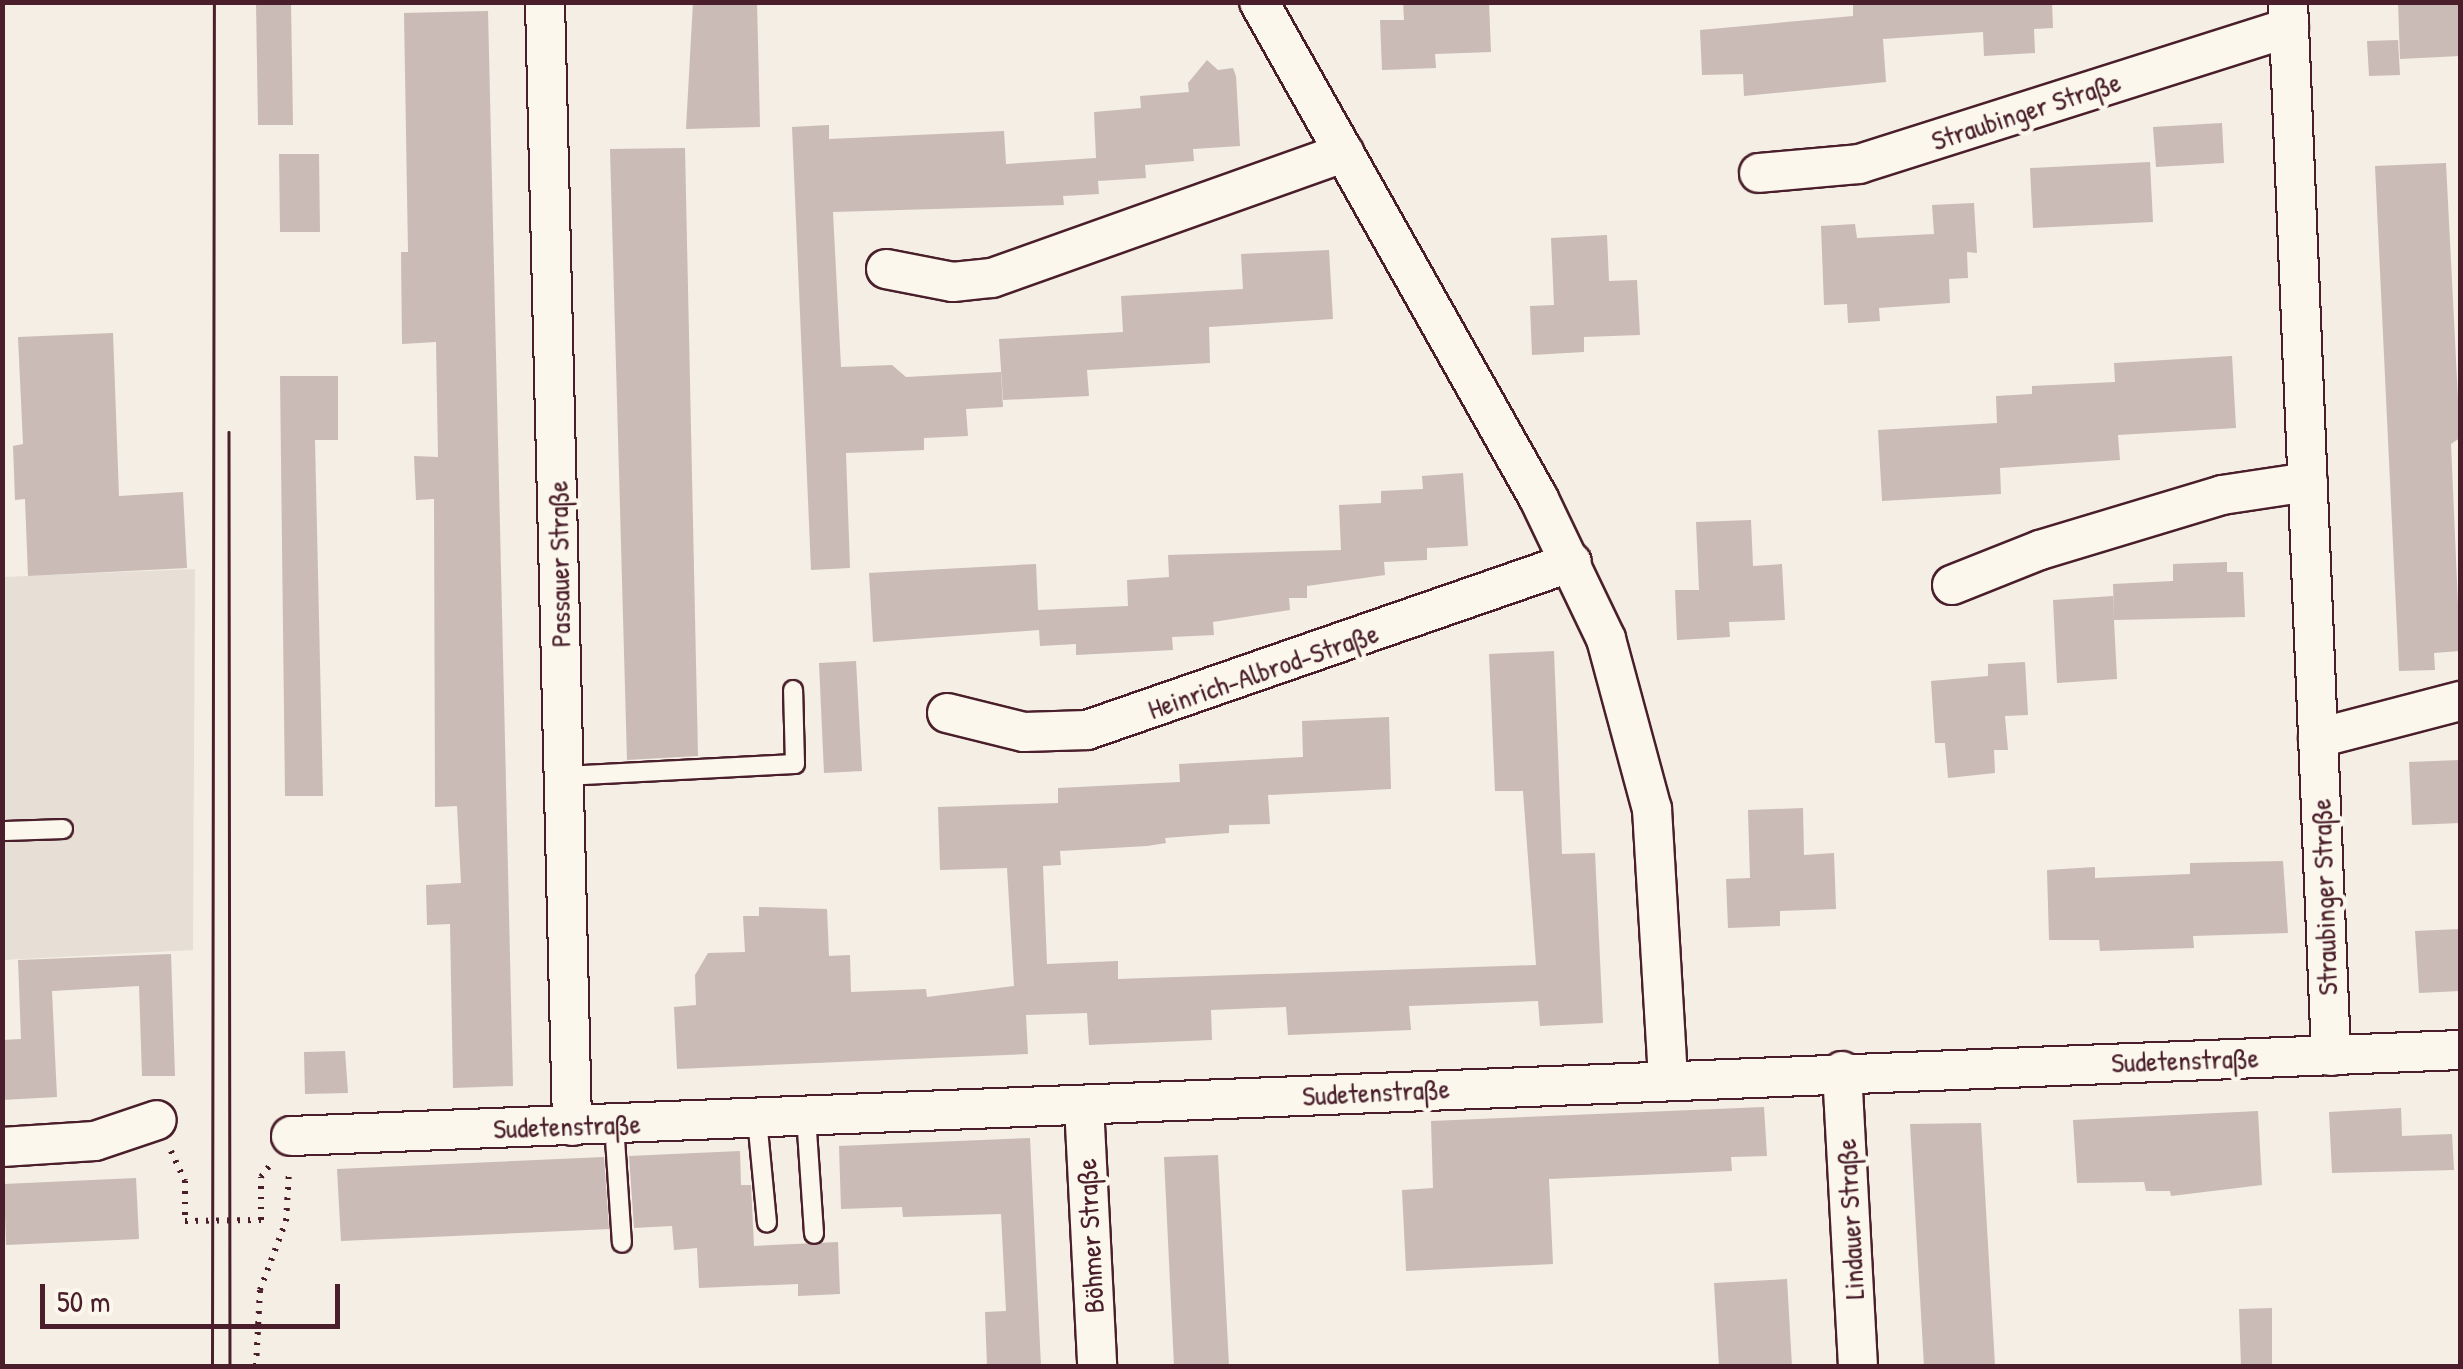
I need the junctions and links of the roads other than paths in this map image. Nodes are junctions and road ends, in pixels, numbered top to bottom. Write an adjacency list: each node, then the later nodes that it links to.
1 (545, 2): 14 (street, Passauer Straße)
2 (1258, 2): 4 (street)
3 (2288, 15): 5 (street, Straubinger Straße); 7 (street, Straubinger Straße)
4 (1344, 153): 6 (street); 8 (street)
5 (1759, 173)
6 (886, 269)
7 (2308, 482): 9 (street); 13 (street, Straubinger Straße)
8 (1572, 562): 12 (street, Heinrich-Albrod-Straße); 20 (street)
9 (1952, 585)
10 (792, 690): 14 (lane)
11 (2460, 701): 13 (street)
12 (947, 713)
13 (2318, 738): 18 (street, Straubinger Straße)
14 (564, 776): 26 (street, Passauer Straße)
15 (63, 829): 16 (lane)
16 (2, 831)
17 (2460, 1050): 18 (street, Sudetenstraße)
18 (2331, 1056): 19 (street, Sudetenstraße)
19 (1842, 1071): 20 (street, Sudetenstraße); 33 (street, Lindauer Straße)
20 (1668, 1079): 21 (street, Sudetenstraße)
21 (1084, 1105): 22 (street, Sudetenstraße); 32 (street, Böhmer Straße)
22 (806, 1116): 23 (street, Sudetenstraße); 30 (lane)
23 (756, 1119): 25 (street, Sudetenstraße); 29 (lane)
24 (156, 1120): 28 (street)
25 (614, 1124): 26 (street, Sudetenstraße); 31 (lane)
26 (572, 1126): 27 (street, Sudetenstraße)
27 (292, 1136)
28 (2, 1146)
29 (767, 1224)
30 (814, 1234)
31 (622, 1244)
32 (1097, 1366)
33 (1858, 1366)

